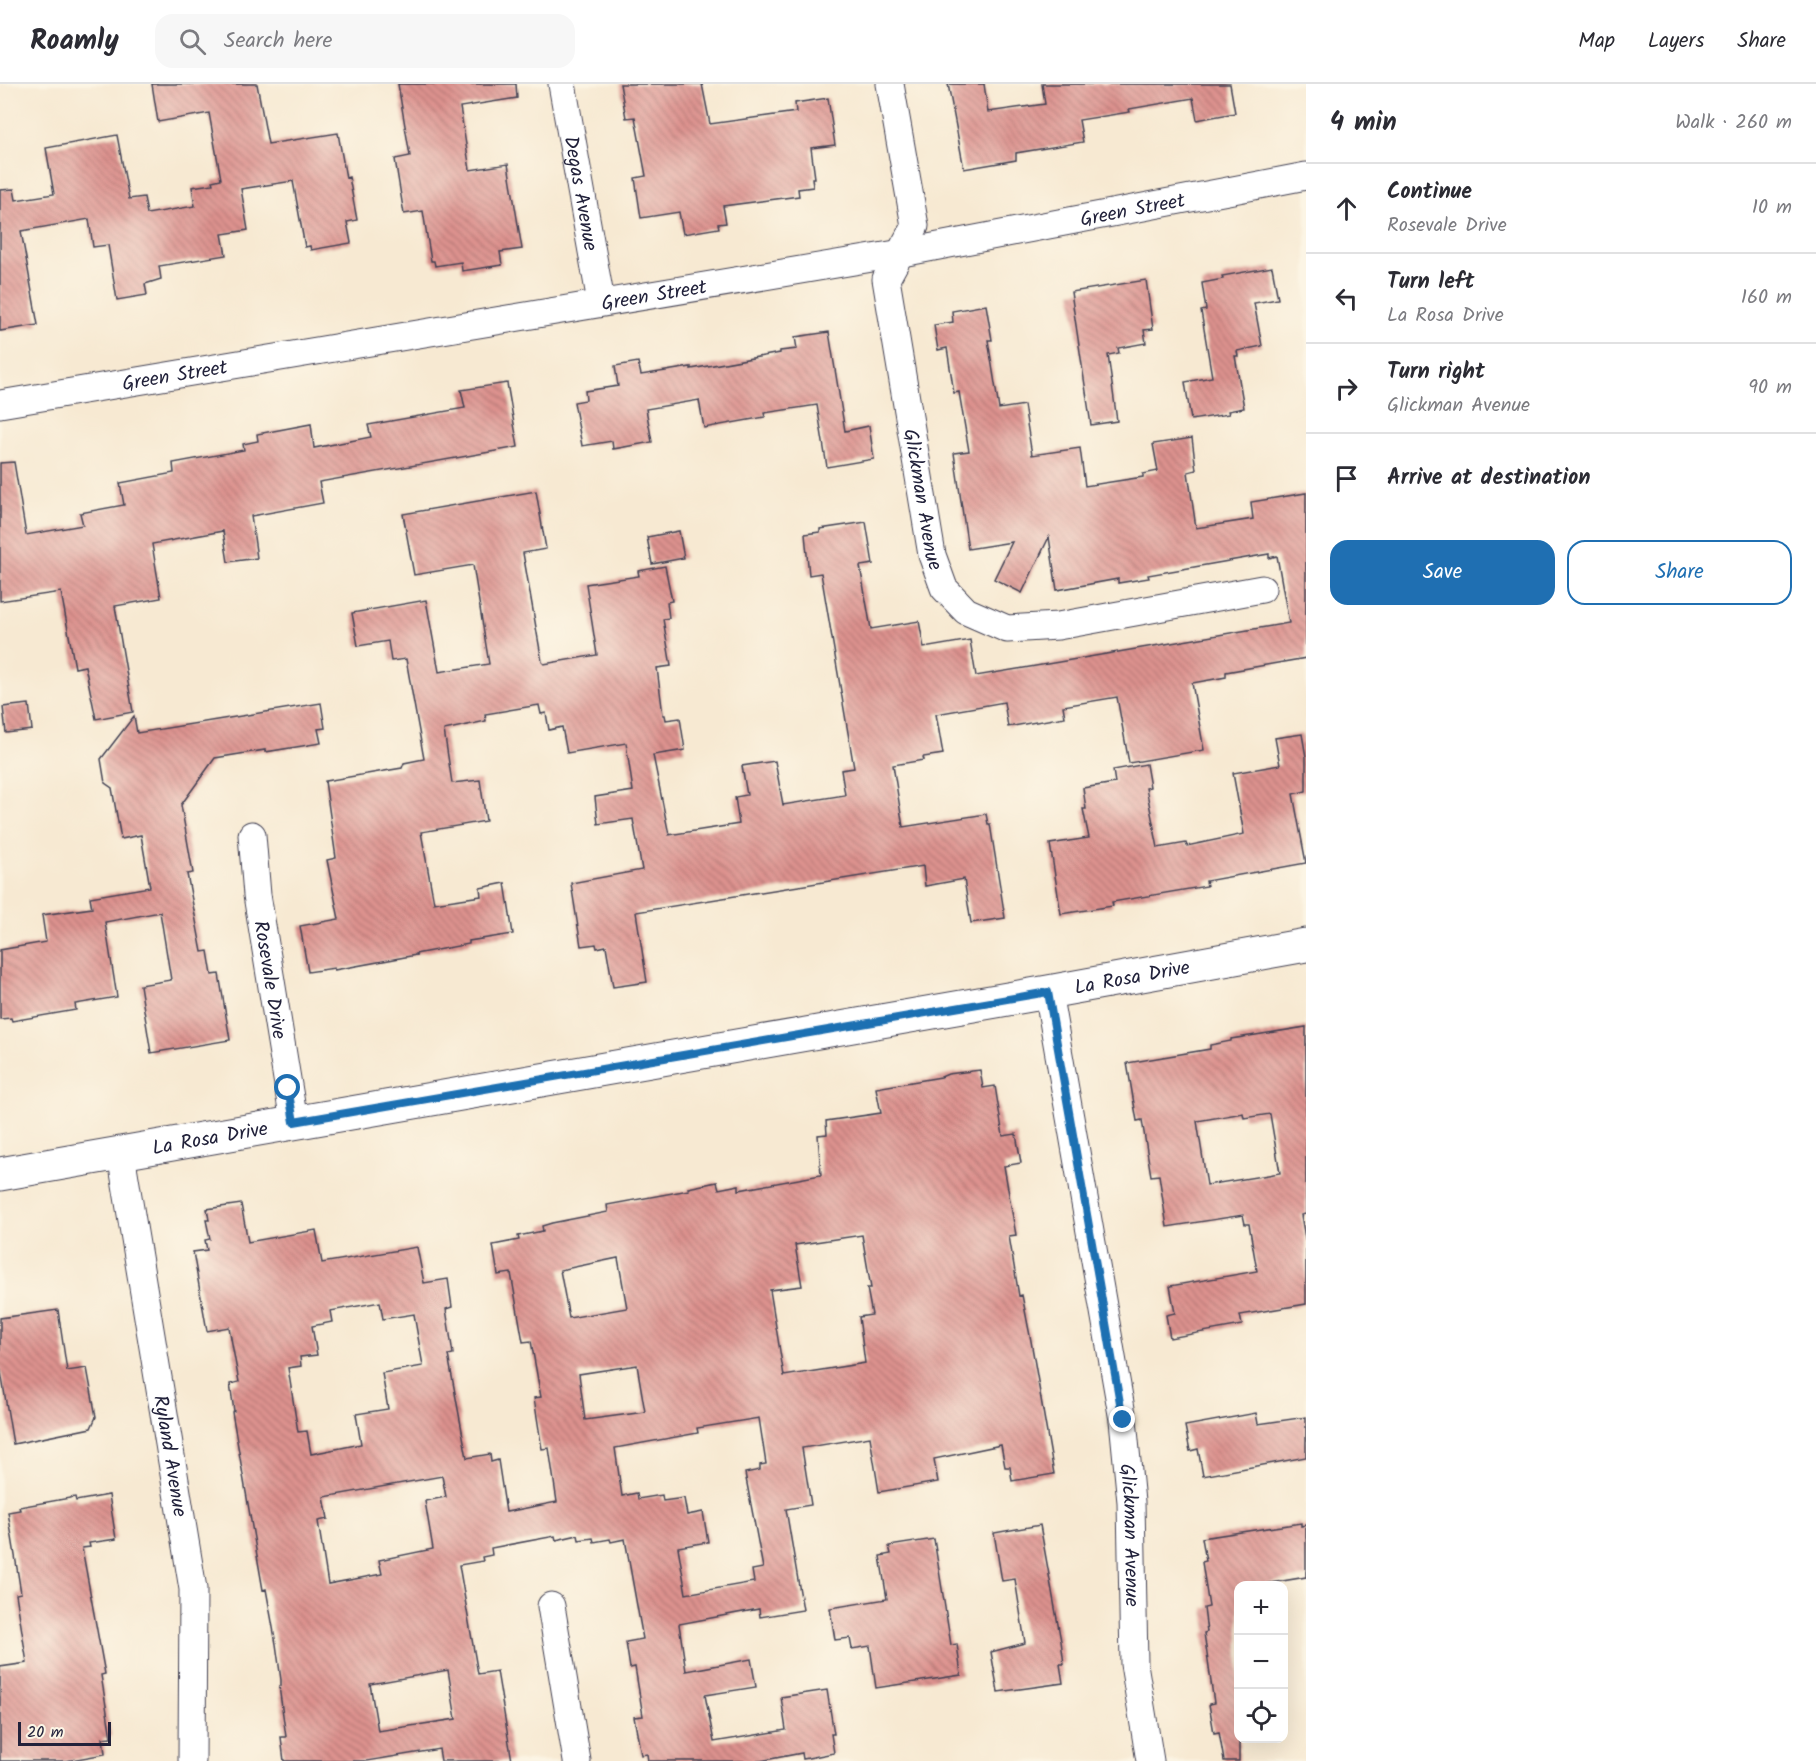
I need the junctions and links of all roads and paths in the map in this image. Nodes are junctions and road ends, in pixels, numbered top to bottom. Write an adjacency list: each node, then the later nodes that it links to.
1 (562, 84): 5 (street, Degas Avenue)
2 (890, 84): 4 (street, Glickman Avenue)
3 (1306, 176): 4 (street, Green Street)
4 (902, 252): 5 (street, Green Street); 7 (street, Glickman Avenue)
5 (601, 302): 6 (street, Green Street)
6 (0, 404)
7 (1262, 589)
8 (252, 835): 11 (street, Rosevale Drive)
9 (1306, 945): 10 (street, La Rosa Drive)
10 (1048, 992): 11 (street, La Rosa Drive); 17 (street, Glickman Avenue)
11 (294, 1122): 12 (street, La Rosa Drive)
12 (121, 1154): 13 (street, La Rosa Drive); 15 (street, Ryland Avenue)
13 (0, 1174)
14 (551, 1606): 16 (street)
15 (192, 1761)
16 (577, 1761)
17 (1150, 1761)

